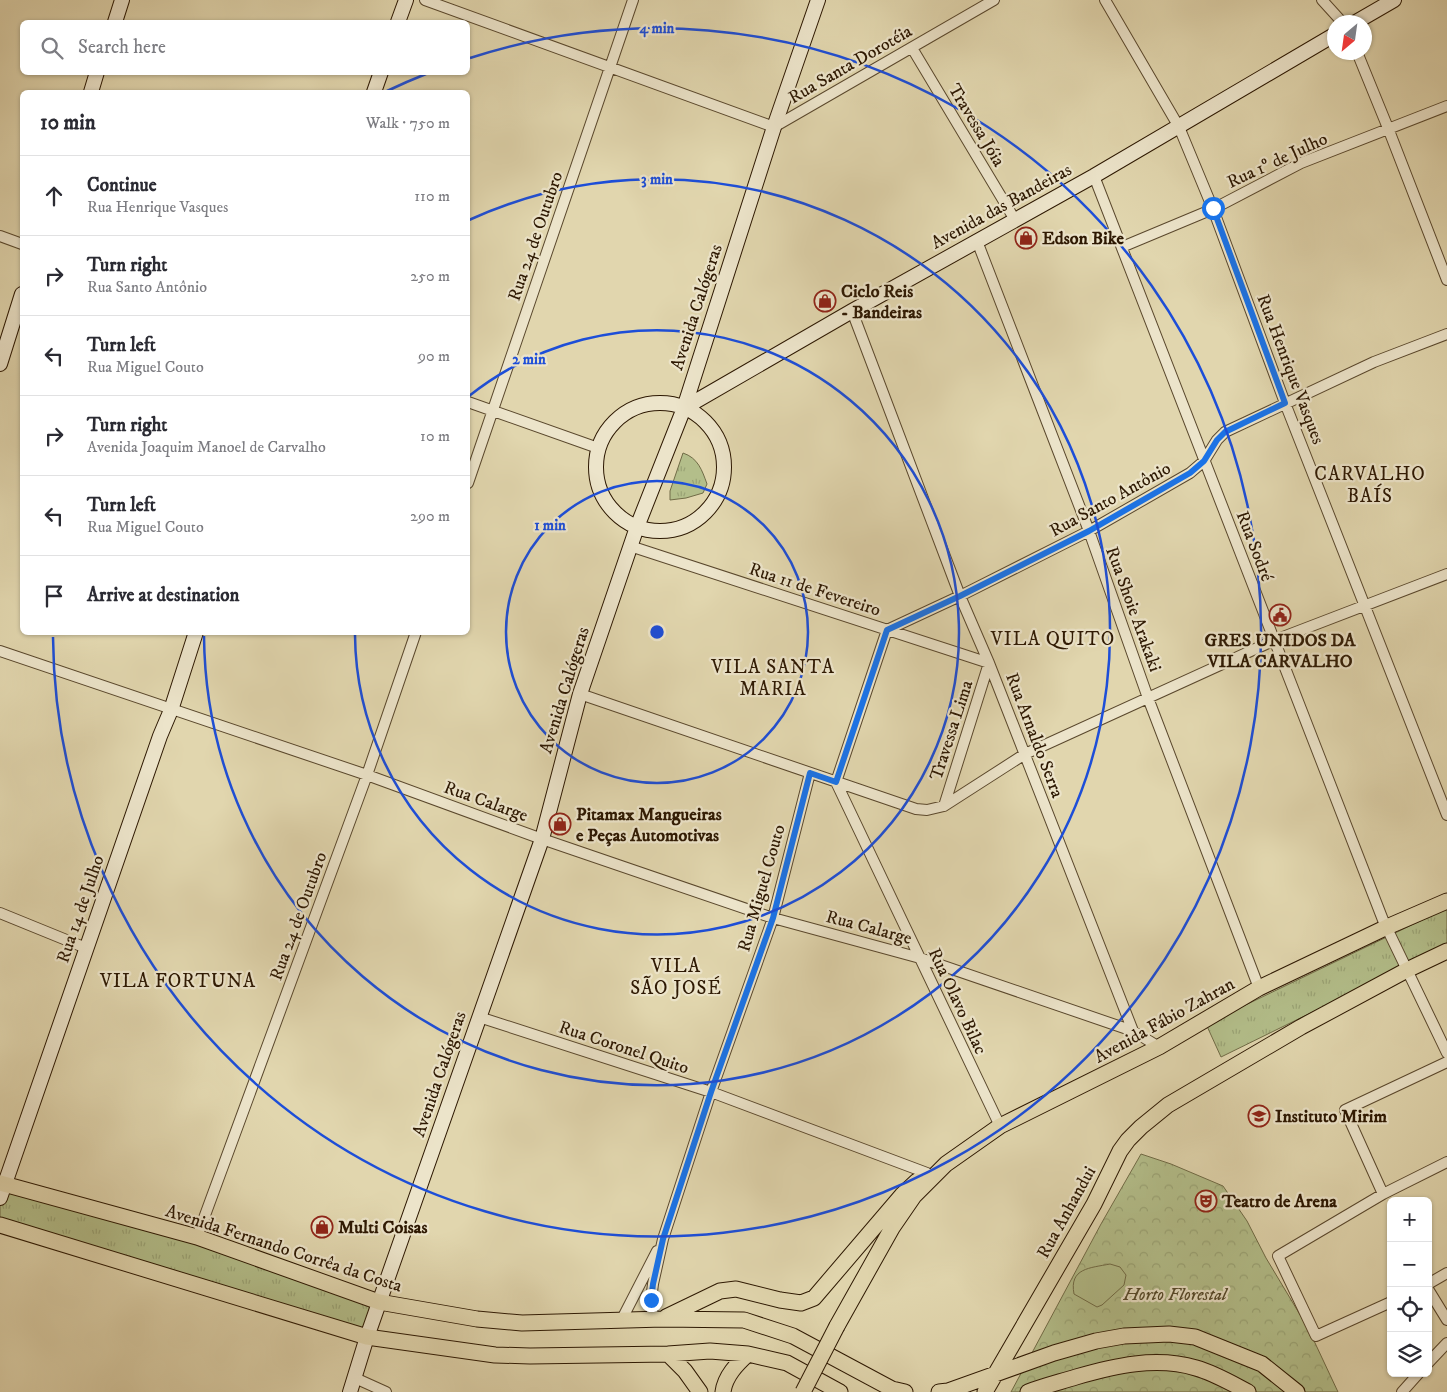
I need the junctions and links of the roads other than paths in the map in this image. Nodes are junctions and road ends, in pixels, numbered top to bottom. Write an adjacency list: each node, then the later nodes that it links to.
1 (122, 0): 12 (street)
2 (406, 0): 13 (street)
3 (426, 0): 17 (street)
4 (633, 0): 17 (street, Rua 24 de Outubro)
5 (818, 0): 24 (street, Avenida Calógeras)
6 (994, 0): 15 (street, Rua Santa Dorotéia)
7 (1105, 0): 23 (street, Rua Henrique Vasques)
8 (1322, 0): 10 (street)
9 (1394, 0): 11 (street)
10 (1336, 15)
11 (1368, 15)
12 (116, 20)
13 (399, 20)
14 (1327, 40): 23 (street, Avenida das Bandeiras)
15 (912, 48): 24 (street, Rua Santa Dorotéia); 28 (street, Travessa Jóia)
16 (1360, 60): 25 (street)
17 (609, 68): 24 (street); 41 (street, Rua 24 de Outubro)
18 (96, 75): 20 (street)
19 (380, 75): 21 (street)
20 (91, 90)
21 (375, 90)
22 (1447, 106): 25 (street, Rua 1º de Julho)
23 (1179, 126): 26 (street, Avenida das Bandeiras); 27 (street, Rua Henrique Vasques)
24 (774, 127): 40 (street, Avenida Calógeras)
25 (1388, 128): 27 (street, Rua 1º de Julho); 33 (street)
26 (1094, 176): 28 (street, Avenida das Bandeiras); 32 (street, Rua Sodré)
27 (1213, 208): 32 (street, Rua 1º de Julho); 39 (street, Rua Henrique Vasques)
28 (1015, 220): 30 (street, Avenida das Bandeiras)
29 (0, 236): 31 (street)
30 (977, 241): 35 (street, Avenida das Bandeiras); 46 (street, Rua Shoie Arakaki)
31 (20, 243)
32 (1122, 247): 43 (street, Rua Sodré)
33 (1447, 280)
34 (20, 300): 37 (street)
35 (852, 311): 40 (street, Avenida das Bandeiras); 49 (street, Rua Arnaldo Serra)
36 (1447, 334): 39 (street, Rua Santo Antônio)
37 (0, 364)
38 (470, 403): 41 (street)
39 (1285, 403): 43 (street, Rua Santo Antônio); 50 (street, Rua Henrique Vasques)
40 (684, 408): 42 (street); 45 (street, Avenida Calógeras); 45 (street)
41 (492, 411): 42 (street); 44 (street, Rua 24 de Outubro)
42 (598, 448): 45 (street)
43 (1204, 461): 46 (street, Rua Santo Antônio); 54 (street, Rua Sodré)
44 (470, 477)
45 (637, 527): 47 (street, Avenida Calógeras)
46 (1089, 531): 49 (street, Rua Santo Antônio); 58 (street, Rua Shoie Arakaki)
47 (630, 546): 51 (street, Rua 11 de Fevereiro); 57 (street, Avenida Calógeras)
48 (1447, 574): 50 (street)
49 (960, 596): 51 (street, Rua Santo Antônio); 56 (street, Rua Arnaldo Serra)
50 (1365, 605): 54 (street); 65 (street, Rua Henrique Vasques)
51 (887, 630): 56 (street, Rua 11 de Fevereiro); 63 (street)
52 (195, 635): 59 (street, Rua 14 de Julho)
53 (415, 635): 62 (street, Rua 24 de Outubro)
54 (1275, 640): 58 (street); 70 (street, Rua Sodré)
55 (0, 651): 59 (street, Rua Calarge)
56 (989, 663): 60 (street, Rua Arnaldo Serra); 64 (street, Travessa Lima)
57 (580, 694): 61 (street); 66 (street, Avenida Calógeras)
58 (1148, 698): 60 (street); 75 (street, Rua Shoie Arakaki)
59 (171, 710): 62 (street, Rua Calarge); 71 (street, Rua 14 de Julho)
60 (1025, 754): 64 (street); 77 (street, Rua Arnaldo Serra)
61 (810, 773): 63 (street); 69 (street, Rua Miguel Couto)
62 (367, 775): 66 (street, Rua Calarge); 88 (street, Rua 24 de Outubro)
63 (836, 782): 64 (street); 73 (street, Rua Olavo Bilac)
64 (944, 806)
65 (1447, 815)
66 (542, 839): 69 (street, Rua Calarge); 76 (street, Avenida Calógeras)
67 (1447, 901): 70 (main road, Avenida Fábio Zahran)
68 (0, 913): 71 (street)
69 (773, 918): 73 (street, Rua Calarge); 81 (street, Rua Miguel Couto)
70 (1386, 927): 74 (street, Rua Sodré); 75 (main road, Avenida Fábio Zahran)
71 (86, 948): 85 (street, Rua 14 de Julho)
72 (1447, 951): 74 (main road)
73 (920, 958): 77 (street, Rua Calarge); 82 (street, Rua Olavo Bilac)
74 (1406, 970): 79 (street, Rua Sodré); 103 (main road, Rua Anhandui)
75 (1259, 988): 78 (main road, Avenida Fábio Zahran)
76 (479, 1017): 81 (street, Rua Coronel Quito); 93 (street, Avenida Calógeras)
77 (1134, 1031): 78 (street, Rua Calarge)
78 (1159, 1047): 82 (main road, Avenida Fábio Zahran)
79 (1447, 1054)
80 (1447, 1062): 86 (street)
81 (711, 1092): 84 (street, Rua Coronel Quito); 89 (street, Rua Miguel Couto)
82 (1000, 1126): 84 (main road, Avenida Fábio Zahran)
83 (1447, 1162): 86 (street)
84 (930, 1175): 95 (main road); 110 (main road, bridge)
85 (2, 1189): 88 (main road, Avenida Fernando Corrêa da Costa)
86 (1384, 1194): 94 (street)
87 (0, 1225): 98 (main road)
88 (197, 1237): 93 (main road, Avenida Fernando Corrêa da Costa)
89 (663, 1239): 95 (street, Rua Miguel Couto); 97 (street, Rua Miguel Couto)
90 (1447, 1273): 91 (street)
91 (1432, 1282)
92 (1432, 1296): 96 (street)
93 (379, 1302): 97 (main road, Avenida Fernando Corrêa da Costa); 98 (street, Avenida Calógeras)
94 (1387, 1304)
95 (658, 1319): 97 (main road, Avenida Fernando Corrêa da Costa); 112 (main road, Avenida Fernando Corrêa da Costa)
96 (1447, 1320)
97 (621, 1321)
98 (367, 1337): 100 (main road); 105 (street, Avenida Calógeras)
99 (1447, 1343): 102 (street)
100 (668, 1354): 101 (main road); 108 (main road)
101 (748, 1354): 109 (main road); 111 (main road)
102 (1432, 1359)
103 (996, 1374): 113 (main road); 114 (main road, Rua Anhandui); 117 (main road)
104 (1415, 1377): 118 (street)
105 (355, 1378): 106 (street, Avenida Calógeras); 107 (street)
106 (350, 1392)
107 (386, 1392)
108 (700, 1392)
109 (723, 1392)
110 (803, 1392)
111 (840, 1392)
112 (905, 1392)
113 (939, 1392)
114 (985, 1392)
115 (1028, 1392): 116 (main road)
116 (1248, 1392)
117 (1297, 1392)
118 (1402, 1392)

